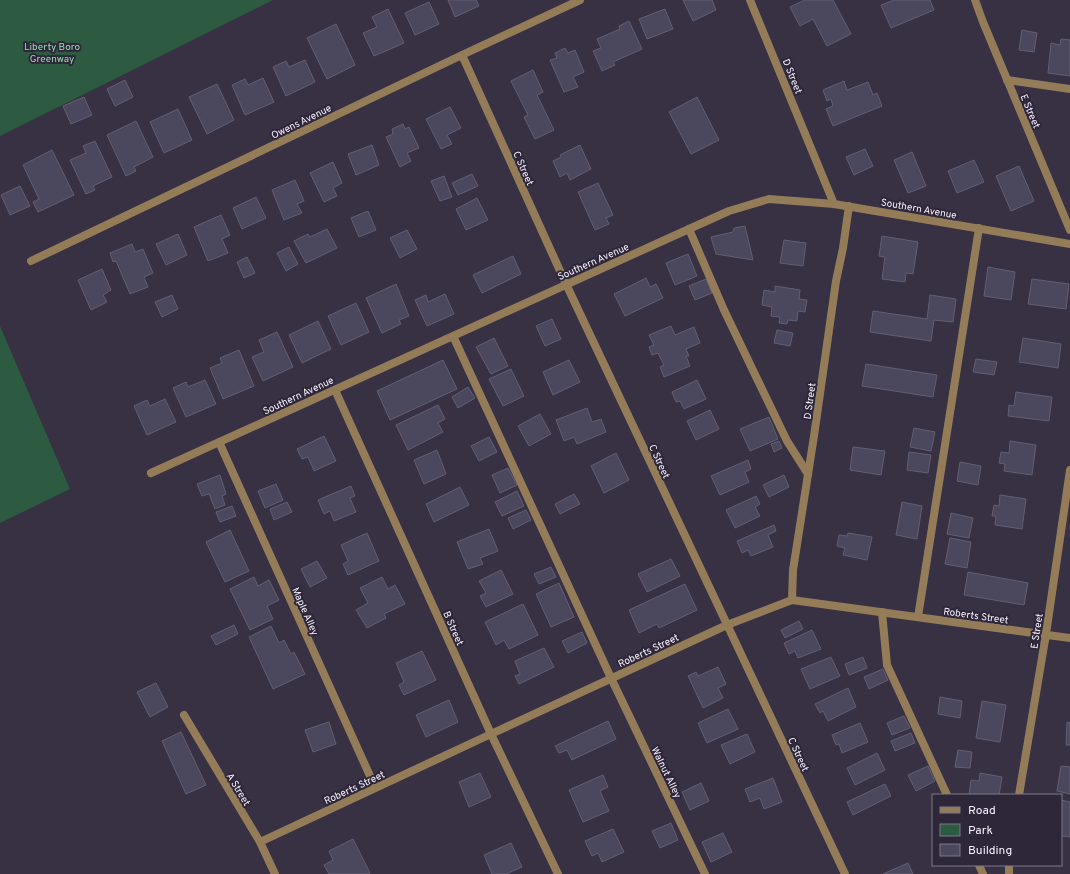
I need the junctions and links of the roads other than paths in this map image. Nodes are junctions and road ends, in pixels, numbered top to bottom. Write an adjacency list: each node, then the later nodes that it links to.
1 (580, 0): 4 (street, Owens Avenue)
2 (750, 0): 7 (street, D Street)
3 (975, 0): 5 (street, E Street)
4 (462, 55): 13 (street, Owens Avenue); 14 (street, C Street)
5 (1007, 80): 6 (street); 11 (street, E Street)
6 (1070, 88)
7 (834, 204): 8 (street, Southern Avenue); 10 (street, Southern Avenue)
8 (849, 206): 9 (street, Southern Avenue); 20 (street, D Street)
9 (979, 228): 12 (street, Southern Avenue); 23 (street)
10 (689, 229): 14 (street, Southern Avenue); 20 (street)
11 (1070, 230)
12 (1070, 244)
13 (31, 261)
14 (566, 284): 15 (street, Southern Avenue); 24 (street, C Street)
15 (453, 336): 16 (street, Southern Avenue); 27 (street)
16 (335, 390): 17 (street, Southern Avenue); 29 (street, B Street)
17 (220, 442): 19 (street, Southern Avenue); 30 (street, Maple Alley)
18 (1070, 470): 25 (street, E Street)
19 (150, 473)
20 (808, 474): 21 (street, D Street)
21 (792, 600): 22 (street, Roberts Street); 24 (street, Roberts Street)
22 (882, 612): 23 (street, Roberts Street); 31 (street)
23 (918, 617): 25 (street, Roberts Street)
24 (727, 625): 27 (street, Roberts Street); 37 (street, C Street)
25 (1046, 634): 26 (street, Roberts Street); 32 (street, E Street)
26 (1070, 638)
27 (612, 678): 29 (street, Roberts Street); 36 (street, Walnut Alley)
28 (184, 716): 33 (street, A Street)
29 (491, 734): 30 (street, Roberts Street); 35 (street, B Street)
30 (375, 788): 33 (street, Roberts Street)
31 (947, 794)
32 (1019, 794)
33 (260, 842): 34 (street, A Street)
34 (275, 874)
35 (558, 874)
36 (705, 874)
37 (845, 874)

